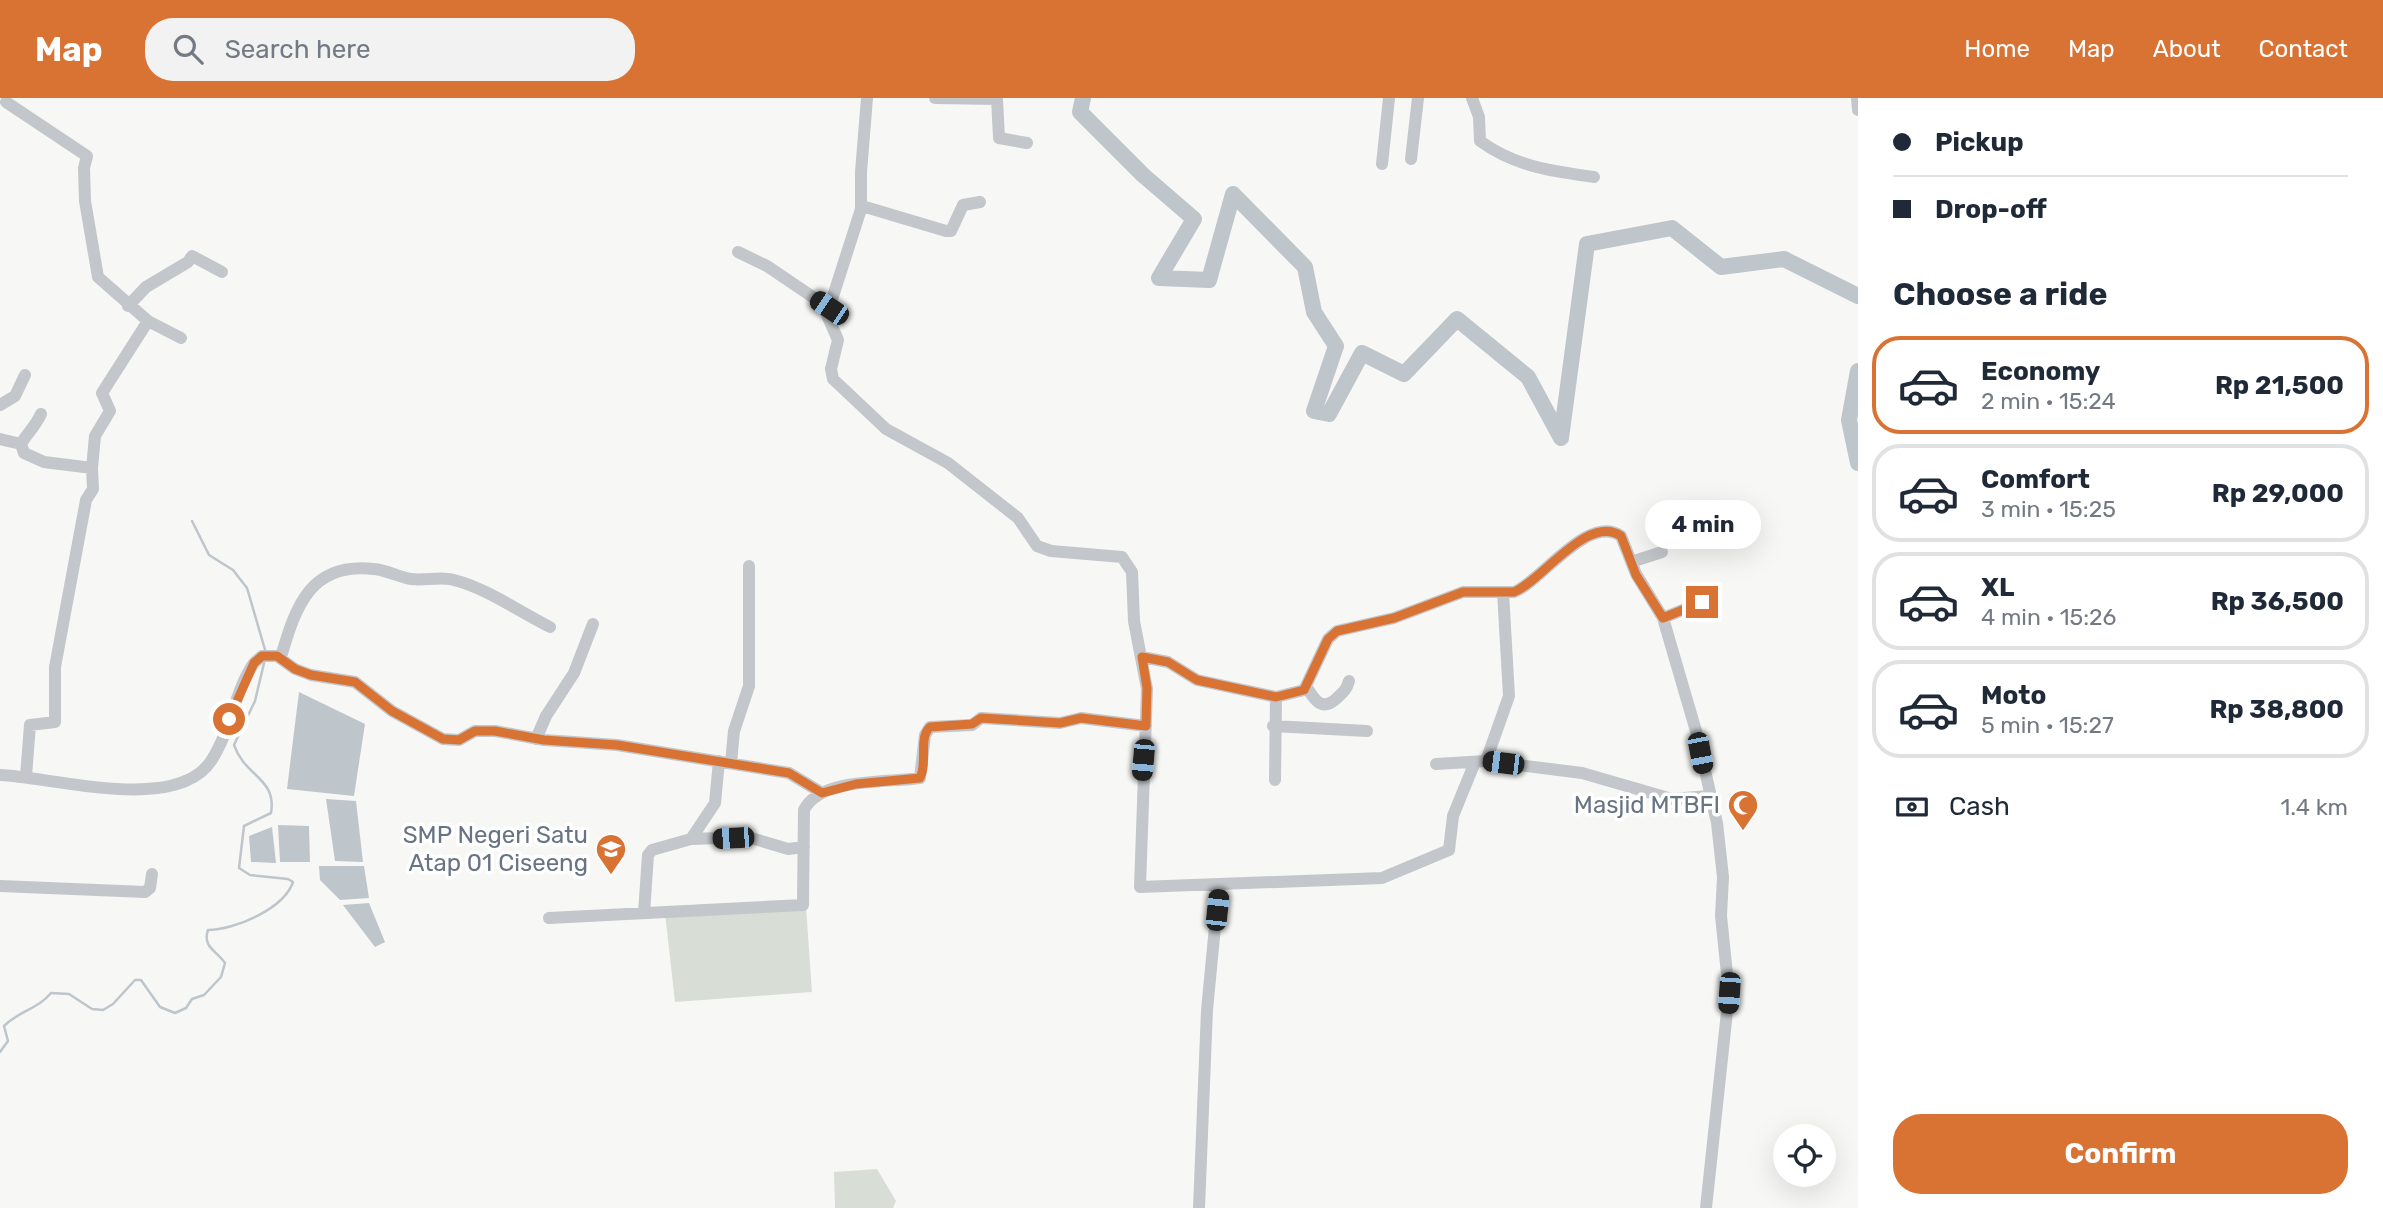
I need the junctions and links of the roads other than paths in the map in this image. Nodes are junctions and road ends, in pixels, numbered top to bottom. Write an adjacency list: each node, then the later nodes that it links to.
1 (867, 98): 15 (street)
2 (943, 98): 3 (street)
3 (998, 98): 10 (street)
4 (1390, 98): 12 (street)
5 (1418, 98): 11 (street)
6 (1472, 98): 13 (street)
7 (1857, 98): 9 (street)
8 (5, 103): 18 (street)
9 (1858, 110)
10 (1027, 143)
11 (1411, 159)
12 (1382, 164)
13 (1594, 177)
14 (980, 202): 15 (street)
15 (862, 206): 19 (street)
16 (738, 252): 19 (street)
17 (222, 272): 18 (street)
18 (128, 306): 20 (street)
19 (829, 308): 37 (street)
20 (148, 321): 21 (street); 27 (street)
21 (181, 338)
22 (25, 375): 23 (street)
23 (0, 405)
24 (41, 414): 26 (street)
25 (0, 439): 26 (street)
26 (20, 444): 27 (street)
27 (92, 468): 49 (street)
28 (1662, 552): 29 (street)
29 (1631, 562): 31 (street); 33 (street)
30 (749, 566): 45 (street)
31 (1503, 592): 39 (street); 46 (street)
32 (1702, 602): 33 (street)
33 (1663, 618): 52 (street)
34 (593, 624): 44 (street)
35 (550, 627): 36 (street)
36 (279, 657): 44 (street); 49 (street)
37 (1142, 657): 40 (street); 41 (street)
38 (1349, 681): 39 (street)
39 (1306, 686): 40 (street)
40 (1276, 697): 42 (street)
41 (1146, 726): 51 (street); 56 (street)
42 (1273, 726): 43 (street); 50 (street)
43 (1367, 731)
44 (536, 739): 45 (street)
45 (725, 762): 51 (street); 53 (street)
46 (1480, 762): 47 (street); 52 (street); 56 (street)
47 (1436, 764)
48 (0, 775): 49 (street)
49 (26, 776)
50 (1275, 780)
51 (822, 793): 54 (street)
52 (1709, 796): 61 (street)
53 (691, 839): 54 (street); 58 (street)
54 (804, 847): 58 (street)
55 (152, 874): 57 (street)
56 (1219, 885): 60 (street)
57 (0, 886)
58 (644, 913): 59 (street)
59 (549, 918)
60 (1199, 1208)
61 (1706, 1208)

